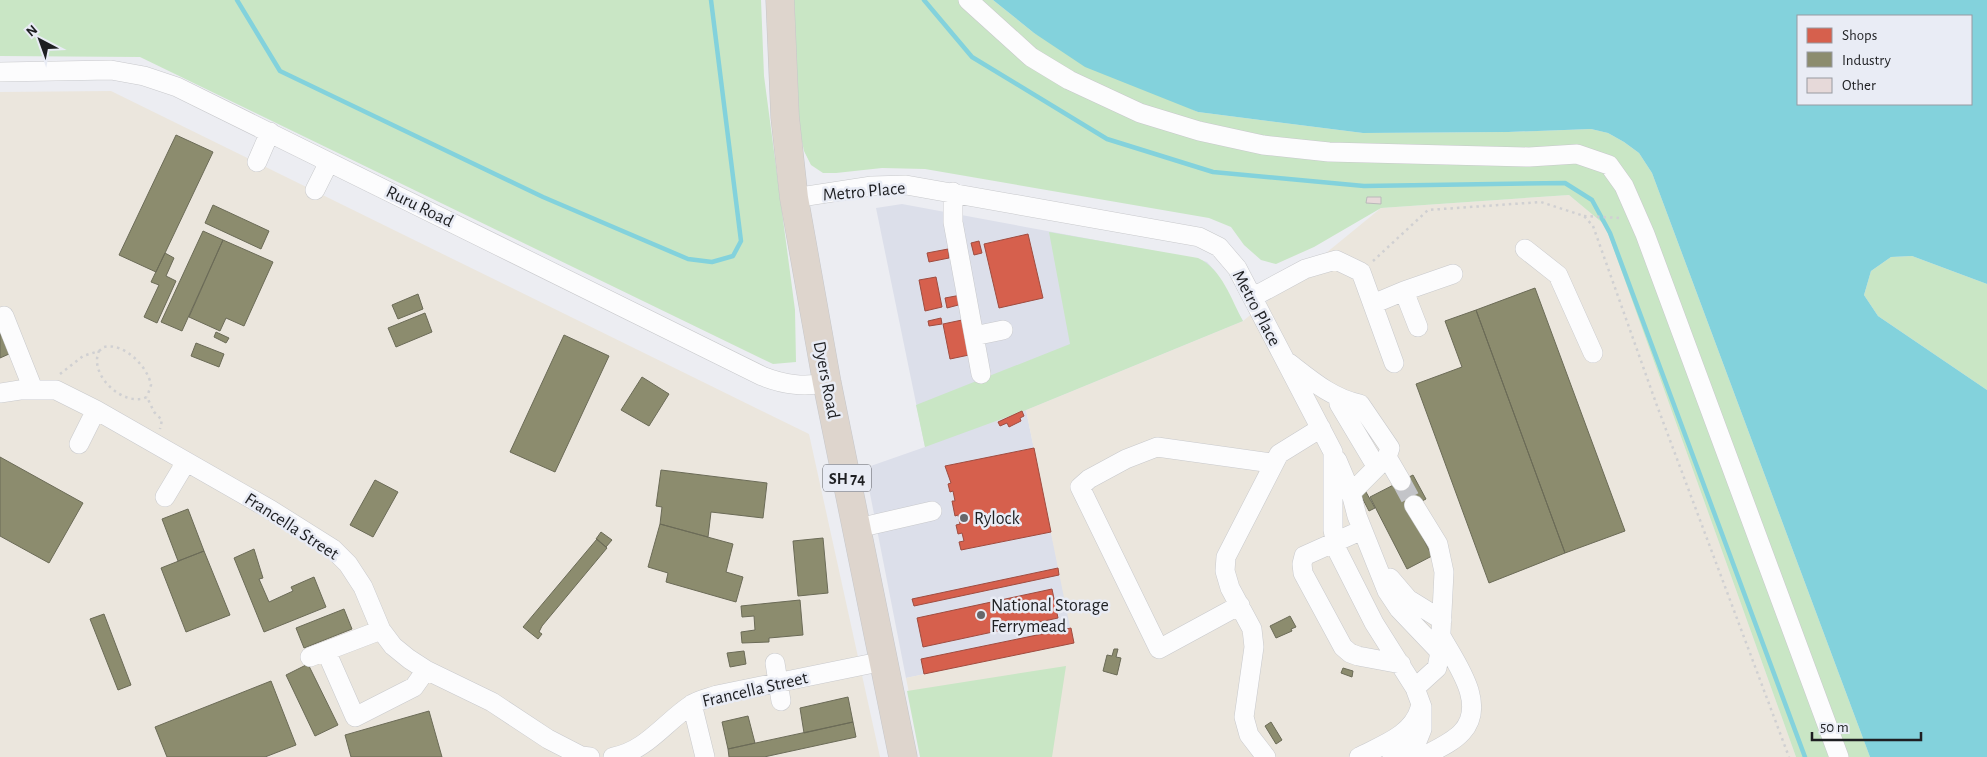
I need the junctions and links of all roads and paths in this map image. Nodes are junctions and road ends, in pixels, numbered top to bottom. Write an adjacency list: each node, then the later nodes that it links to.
1 (780, 0): 9 (highway, Dyers Road / SH 74)
2 (968, 0): 68 (street)
3 (0, 72): 4 (street, Ruru Road)
4 (270, 132): 5 (street); 6 (street, Ruru Road)
5 (257, 162)
6 (329, 162): 7 (street); 27 (street, Ruru Road)
7 (315, 190)
8 (953, 192): 9 (street, Metro Place); 16 (street, Metro Place); 21 (street)
9 (794, 198): 27 (highway, Dyers Road / SH 74)
10 (1584, 216): 11 (path); 13 (path); 67 (path)
11 (1609, 217)
12 (1525, 249): 23 (street)
13 (1361, 272): 16 (street); 17 (street)
14 (1453, 274): 15 (street)
15 (1404, 291): 17 (street); 19 (street)
16 (1253, 296): 24 (street, Metro Place)
17 (1372, 304): 25 (street)
18 (4, 316): 28 (street)
19 (1418, 327)
20 (1003, 330): 21 (street)
21 (974, 336): 26 (street)
22 (99, 352): 28 (path); 30 (path); 30 (path)
23 (1593, 353)
24 (1284, 359): 31 (street); 33 (street, Metro Place)
25 (1394, 363)
26 (981, 374)
27 (828, 382): 45 (highway, Dyers Road / SH 74)
28 (40, 389): 29 (street, Francella Street); 32 (street, Francella Street)
29 (0, 393)
30 (147, 397): 34 (path)
31 (1343, 403): 33 (street); 37 (street)
32 (96, 410): 34 (street, Francella Street); 35 (street)
33 (1318, 424): 36 (street, Metro Place); 39 (street)
34 (154, 443): 38 (street, Francella Street)
35 (79, 444)
36 (1333, 452): 41 (street); 47 (street, Metro Place)
37 (1382, 461): 40 (street); 41 (street)
38 (186, 462): 42 (street); 50 (street, Francella Street)
39 (1272, 463): 49 (street); 49 (street)
40 (1401, 481)
41 (1351, 493): 46 (street)
42 (165, 497)
43 (1414, 505): 51 (street)
44 (932, 511): 45 (street)
45 (858, 528): 52 (highway, Dyers Road / SH 74)
46 (1362, 530): 47 (street); 48 (street)
47 (1335, 542): 54 (street, Metro Place); 54 (street)
48 (1376, 562): 51 (street); 51 (street)
49 (1240, 605): 63 (street)
50 (381, 630): 55 (street, Francella Street); 55 (street)
51 (1441, 636): 57 (street); 66 (street)
52 (884, 661): 56 (street, Francella Street); 62 (highway, Dyers Road / SH 74)
53 (775, 663): 56 (street)
54 (1401, 664): 57 (street, Metro Place)
55 (426, 670): 59 (street, Francella Street)
56 (780, 692): 58 (street, Francella Street)
57 (1418, 692): 64 (street); 65 (street, Metro Place)
58 (692, 704): 60 (street, Francella Street); 61 (street)
59 (584, 757)
60 (613, 757)
61 (705, 757)
62 (903, 757)
63 (1266, 757)
64 (1359, 757)
65 (1392, 757)
66 (1422, 757)
67 (1789, 757)
68 (1839, 757)

